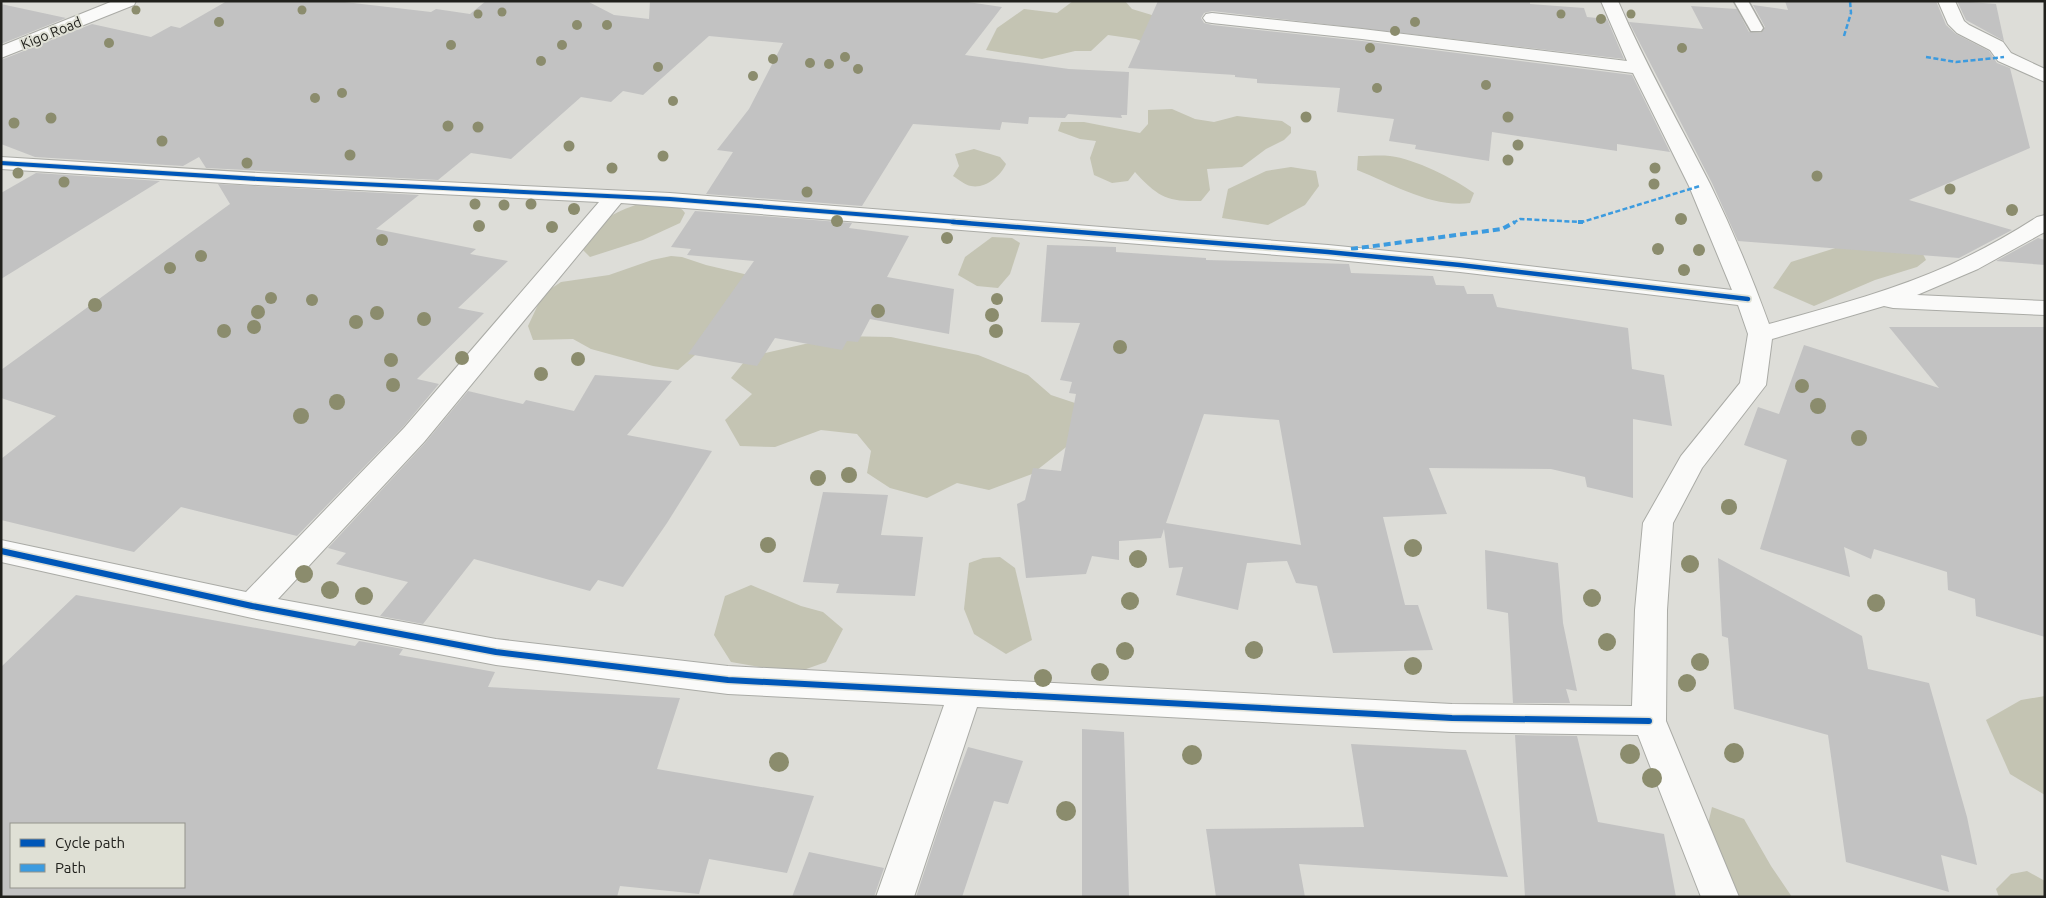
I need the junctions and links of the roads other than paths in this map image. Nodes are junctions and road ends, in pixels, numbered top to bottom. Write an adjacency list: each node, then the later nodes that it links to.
1 (128, 1): 7 (street, Kigo Road)
2 (1609, 1): 8 (street)
3 (1741, 1): 6 (lane)
4 (1946, 1): 9 (street)
5 (1212, 18): 8 (street)
6 (1756, 28)
7 (1, 53)
8 (1639, 68): 13 (street)
9 (2045, 76)
10 (1, 163): 11 (street)
11 (615, 196): 13 (street); 18 (street)
12 (2045, 222): 14 (street)
13 (1748, 299): 16 (street)
14 (1879, 300): 15 (street); 16 (street)
15 (2045, 308)
16 (1760, 334): 20 (street)
17 (1, 551): 18 (street)
18 (252, 606): 19 (street)
19 (965, 693): 20 (street); 21 (street)
20 (1649, 721): 22 (street)
21 (895, 897)
22 (1720, 897)

